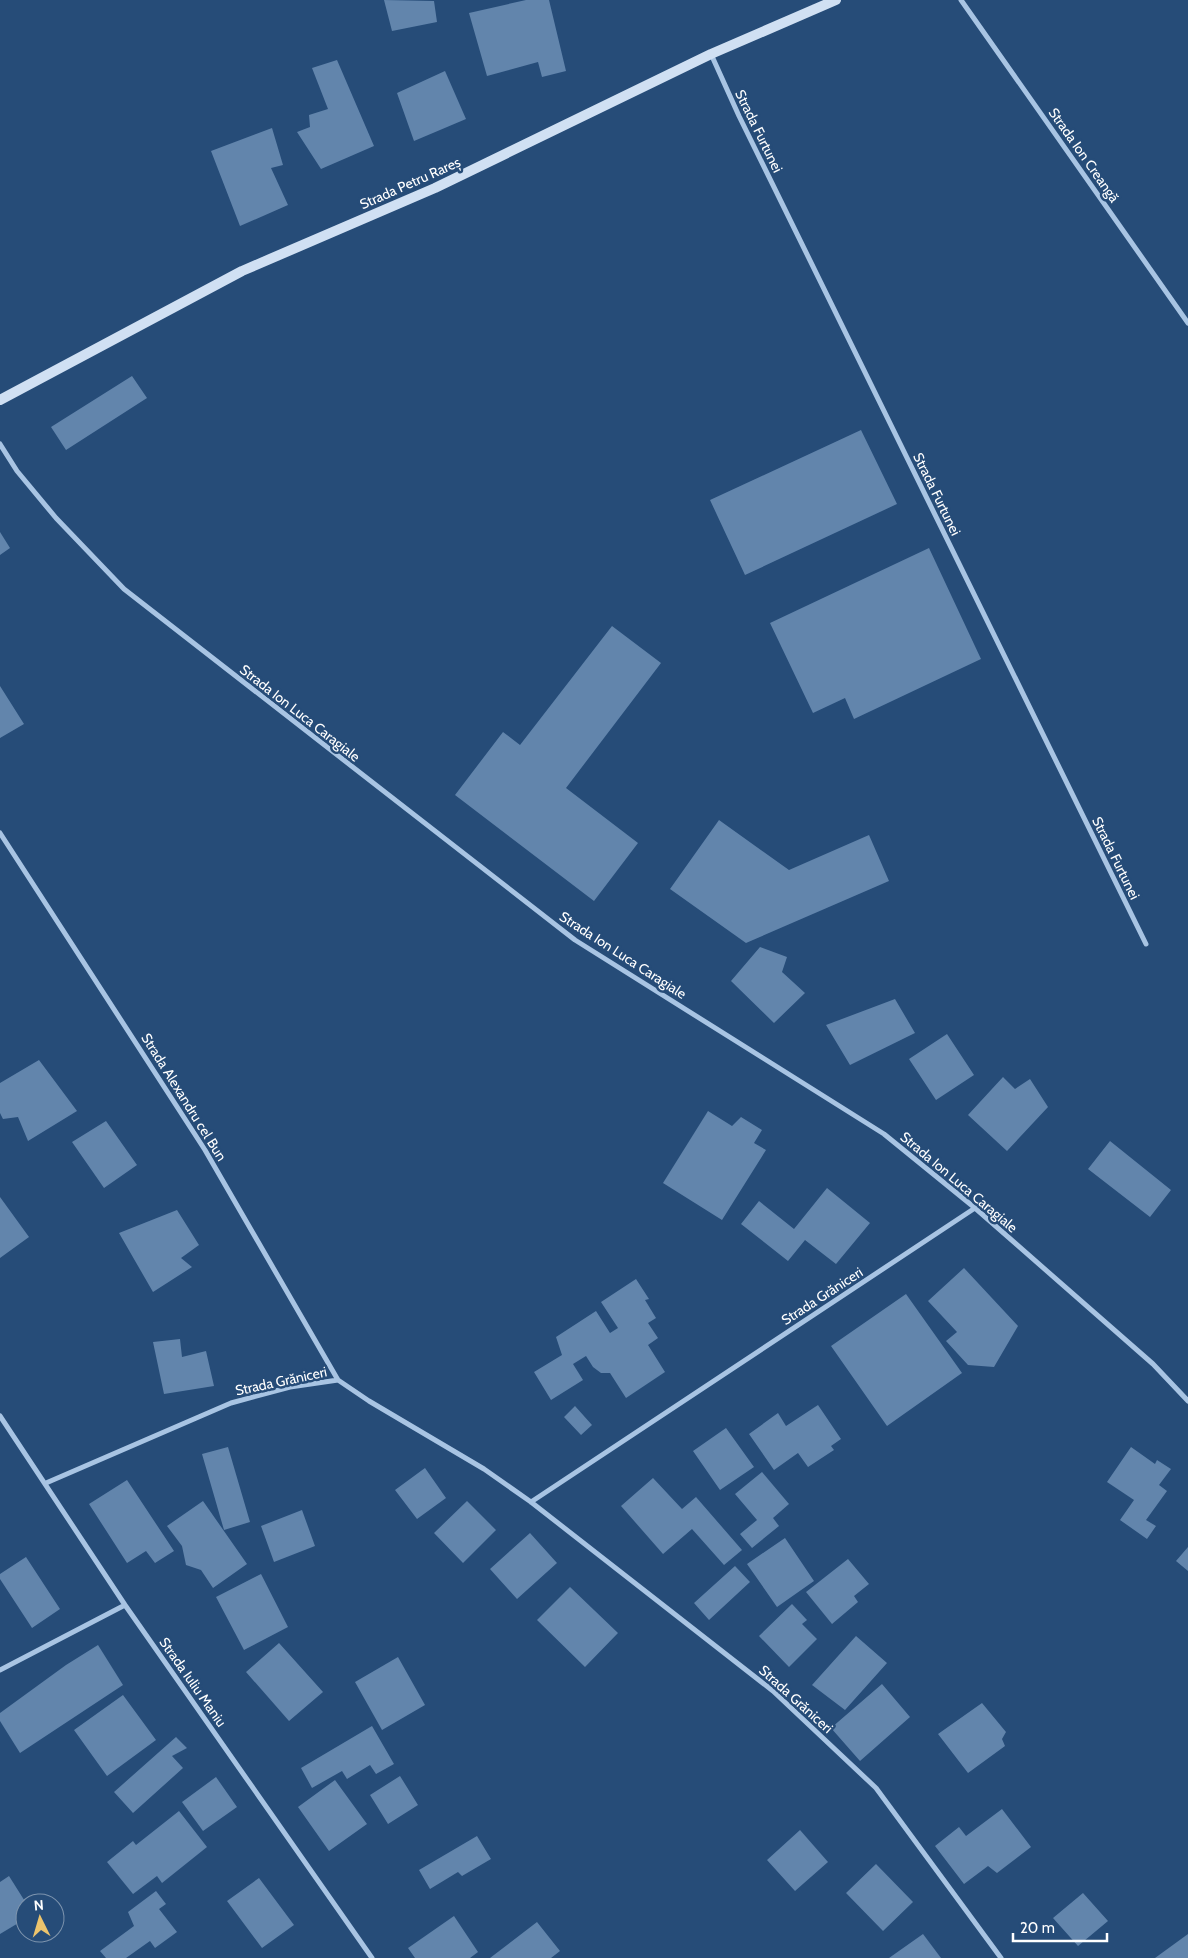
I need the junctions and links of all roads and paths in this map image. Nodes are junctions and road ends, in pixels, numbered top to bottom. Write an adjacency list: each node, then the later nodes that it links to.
1 (836, 0): 3 (main road, Strada Petru Rareș)
2 (961, 0): 4 (street, Strada Ion Creangă)
3 (711, 54): 5 (main road, Strada Petru Rareș); 8 (street, Strada Furtunei)
4 (1188, 323)
5 (0, 400)
6 (0, 444): 9 (street, Strada Ion Luca Caragiale)
7 (0, 832): 10 (street, Strada Alexandru cel Bun)
8 (1146, 944)
9 (975, 1208): 11 (street, Strada Ion Luca Caragiale); 14 (street, Strada Grăniceri)
10 (338, 1380): 13 (street, Strada Grăniceri); 14 (street, Strada Grăniceri)
11 (1188, 1401)
12 (0, 1416): 13 (street, Strada Iuliu Maniu)
13 (46, 1483): 15 (street, Strada Iuliu Maniu)
14 (531, 1502): 18 (street, Strada Grăniceri)
15 (125, 1605): 16 (street); 17 (street, Strada Iuliu Maniu)
16 (0, 1670)
17 (372, 1958)
18 (1001, 1958)

